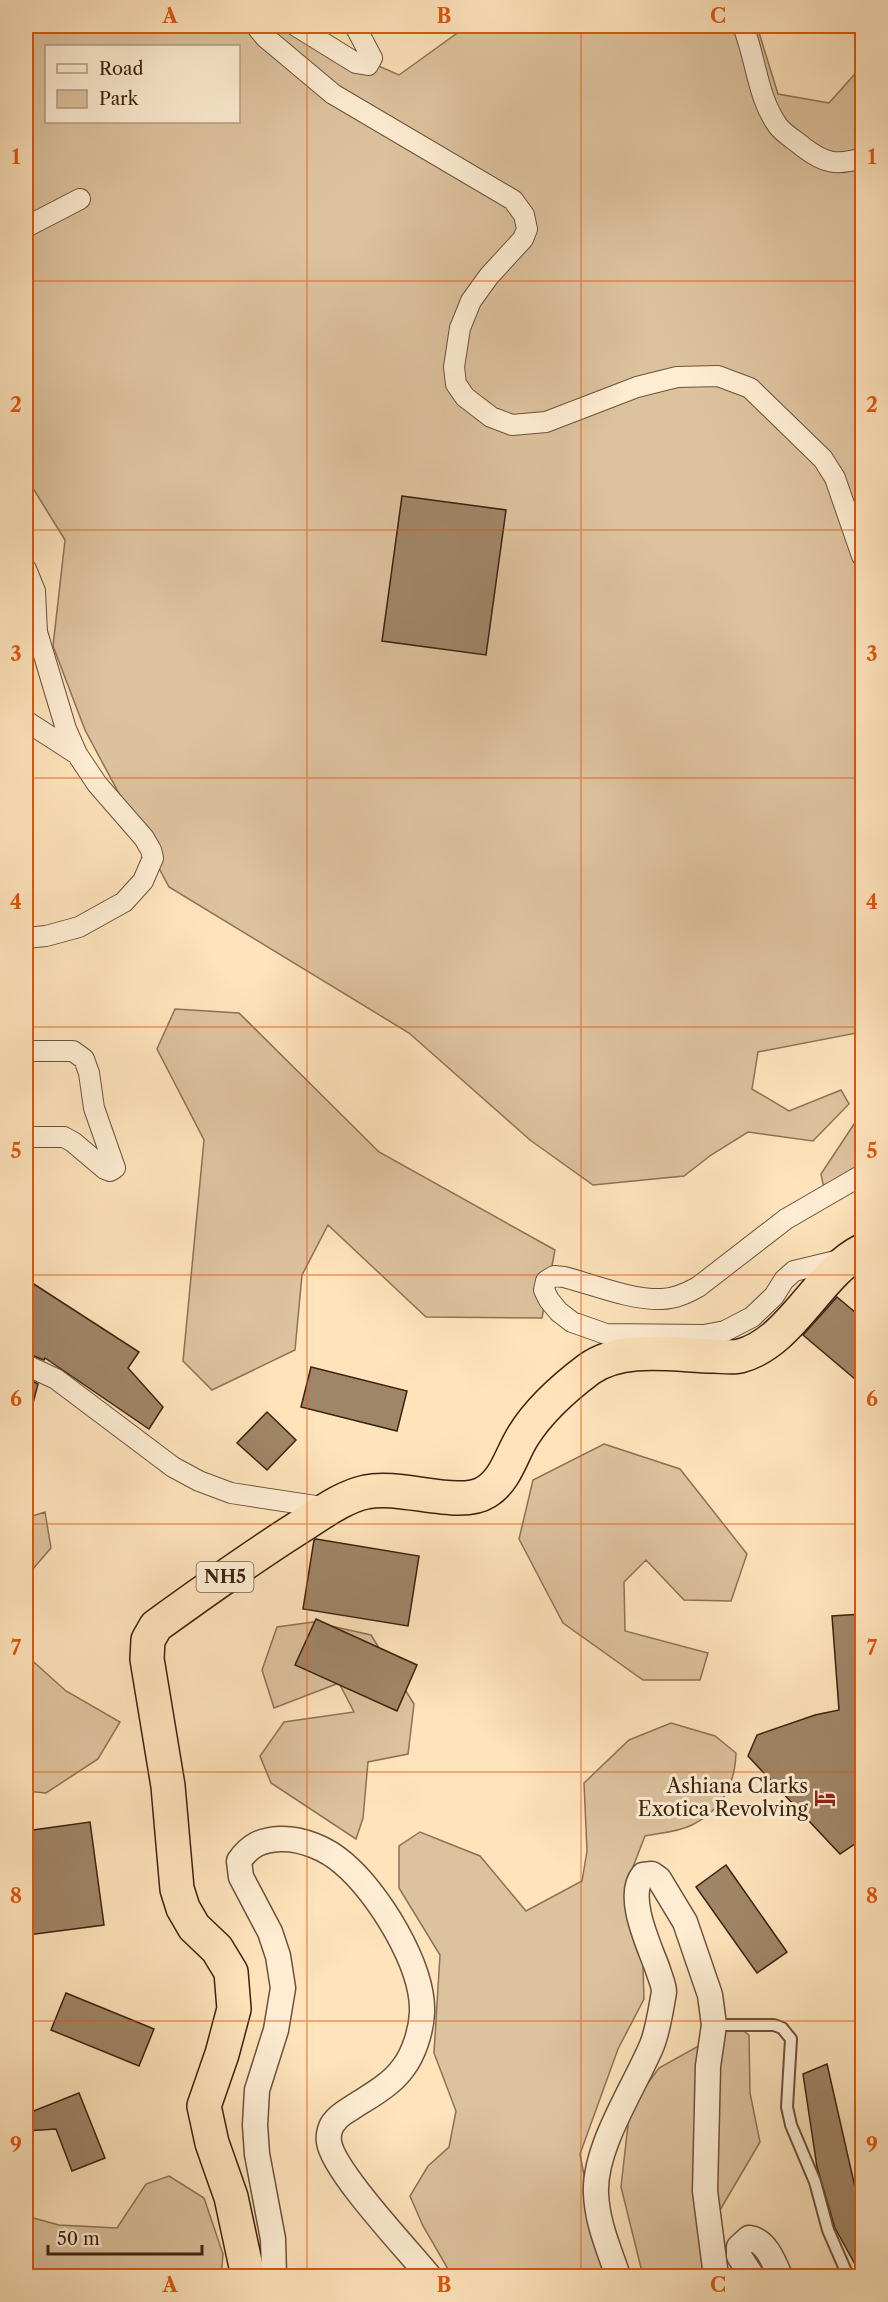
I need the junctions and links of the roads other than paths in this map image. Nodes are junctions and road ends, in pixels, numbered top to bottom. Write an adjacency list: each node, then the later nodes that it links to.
1 (256, 26): 8 (street)
2 (296, 26): 3 (street)
3 (355, 26)
4 (743, 26): 5 (street)
5 (862, 158)
6 (80, 200): 7 (street)
7 (26, 227)
8 (862, 556)
9 (26, 569): 11 (street)
10 (26, 721): 11 (street)
11 (77, 754): 12 (street)
12 (26, 938)
13 (26, 1051): 14 (street)
14 (26, 1137)
15 (862, 1175): 16 (street)
16 (856, 1254): 18 (highway, NH5)
17 (26, 1365): 18 (street)
18 (329, 1508): 20 (highway, NH5)
19 (714, 2025): 23 (street); 24 (street); 27 (lane)
20 (248, 2277)
21 (274, 2277): 22 (street)
22 (429, 2277)
23 (618, 2277)
24 (716, 2277)
25 (752, 2277): 26 (street)
26 (780, 2277)
27 (848, 2277)

